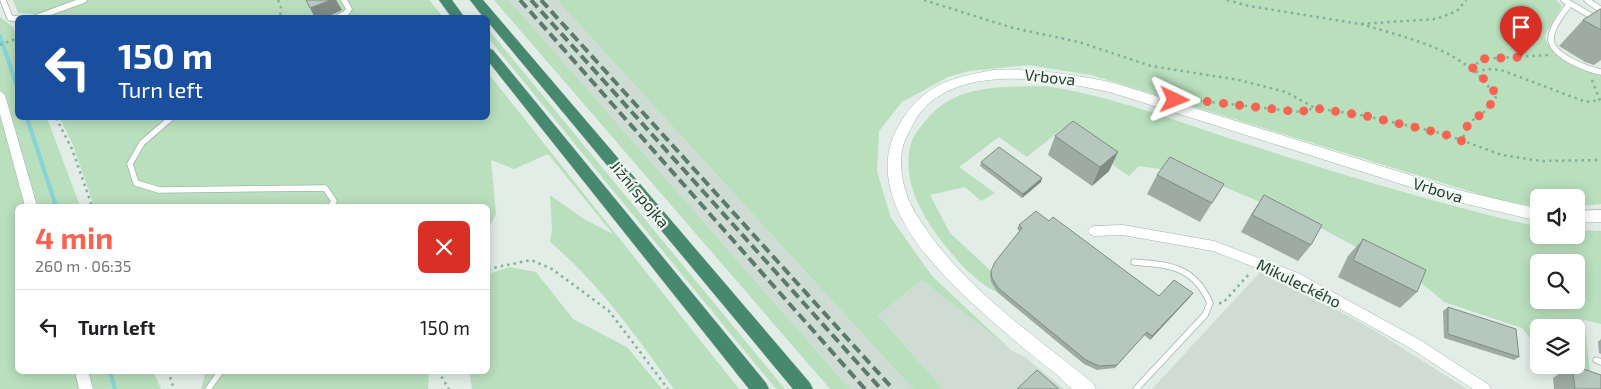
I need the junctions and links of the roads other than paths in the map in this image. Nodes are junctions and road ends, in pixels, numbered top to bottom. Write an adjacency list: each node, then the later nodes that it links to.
1 (3, 0): 15 (lane)
2 (84, 0): 10 (lane)
3 (344, 0): 11 (lane)
4 (445, 0): 12 (highway)
5 (476, 0): 13 (highway, Jižní spojka)
6 (1564, 0): 8 (lane)
7 (1587, 0): 9 (lane)
8 (1569, 4): 16 (lane); 18 (lane)
9 (1601, 10)
10 (43, 15)
11 (343, 15)
12 (457, 15)
13 (489, 15)
14 (490, 17): 33 (highway, Jižní spojka)
15 (15, 19)
16 (1601, 22)
17 (490, 55): 32 (highway, Jižní spojka)
18 (1601, 72)
19 (0, 95): 21 (street)
20 (170, 120): 22 (lane)
21 (30, 204)
22 (332, 204)
23 (1530, 213): 34 (main road, Vrbova)
24 (1601, 216): 25 (main road)
25 (1585, 217)
26 (1094, 232): 36 (street, Mikuleckého)
27 (1134, 262): 35 (lane)
28 (82, 374): 30 (street)
29 (219, 374): 31 (lane)
30 (86, 389)
31 (208, 389)
32 (760, 389)
33 (804, 389)
34 (1087, 389)
35 (1136, 389)
36 (1484, 389)

